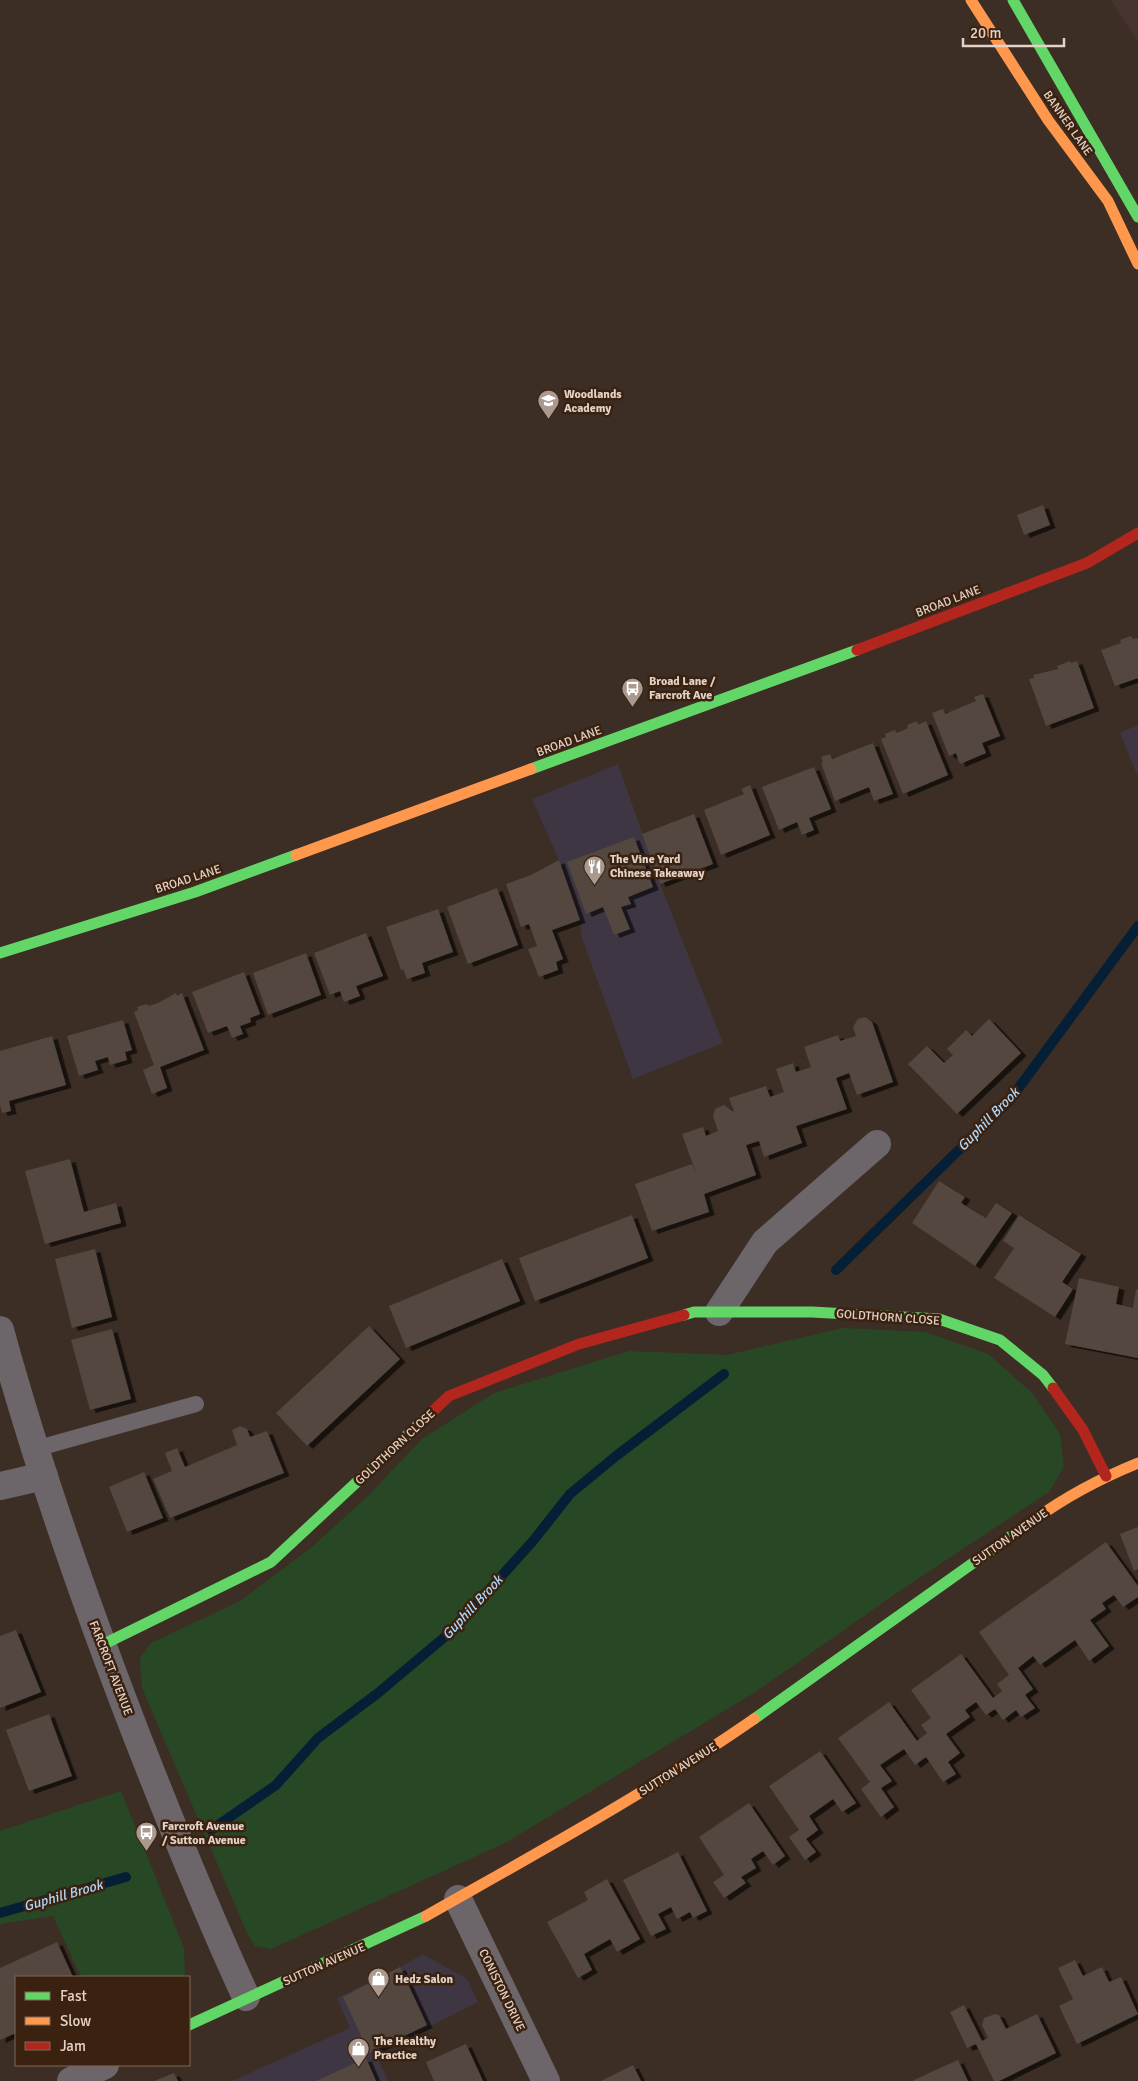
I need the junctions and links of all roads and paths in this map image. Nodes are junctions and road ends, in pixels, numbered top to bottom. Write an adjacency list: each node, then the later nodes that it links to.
1 (971, 0): 4 (street, BANNER LANE)
2 (1013, 0): 3 (street, BANNER LANE)
3 (1138, 217)
4 (1138, 264)
5 (1138, 533): 6 (street, BROAD LANE)
6 (0, 953)
7 (877, 1144): 8 (street)
8 (719, 1312): 14 (street, GOLDTHORN CLOSE); 16 (street, GOLDTHORN CLOSE)
9 (0, 1330): 11 (street, FARCROFT AVENUE)
10 (196, 1404): 11 (lane)
11 (35, 1449): 13 (street, FARCROFT AVENUE)
12 (1138, 1463): 14 (street, SUTTON AVENUE)
13 (44, 1476): 15 (street); 16 (street, FARCROFT AVENUE)
14 (1106, 1476): 17 (street, SUTTON AVENUE)
15 (0, 1486)
16 (102, 1645): 18 (street, FARCROFT AVENUE)
17 (458, 1899): 18 (street, SUTTON AVENUE); 22 (street, CONISTON DRIVE)
18 (246, 1998): 19 (street, SUTTON AVENUE)
19 (190, 2025)
20 (104, 2066): 21 (street)
21 (71, 2081)
22 (546, 2081)

